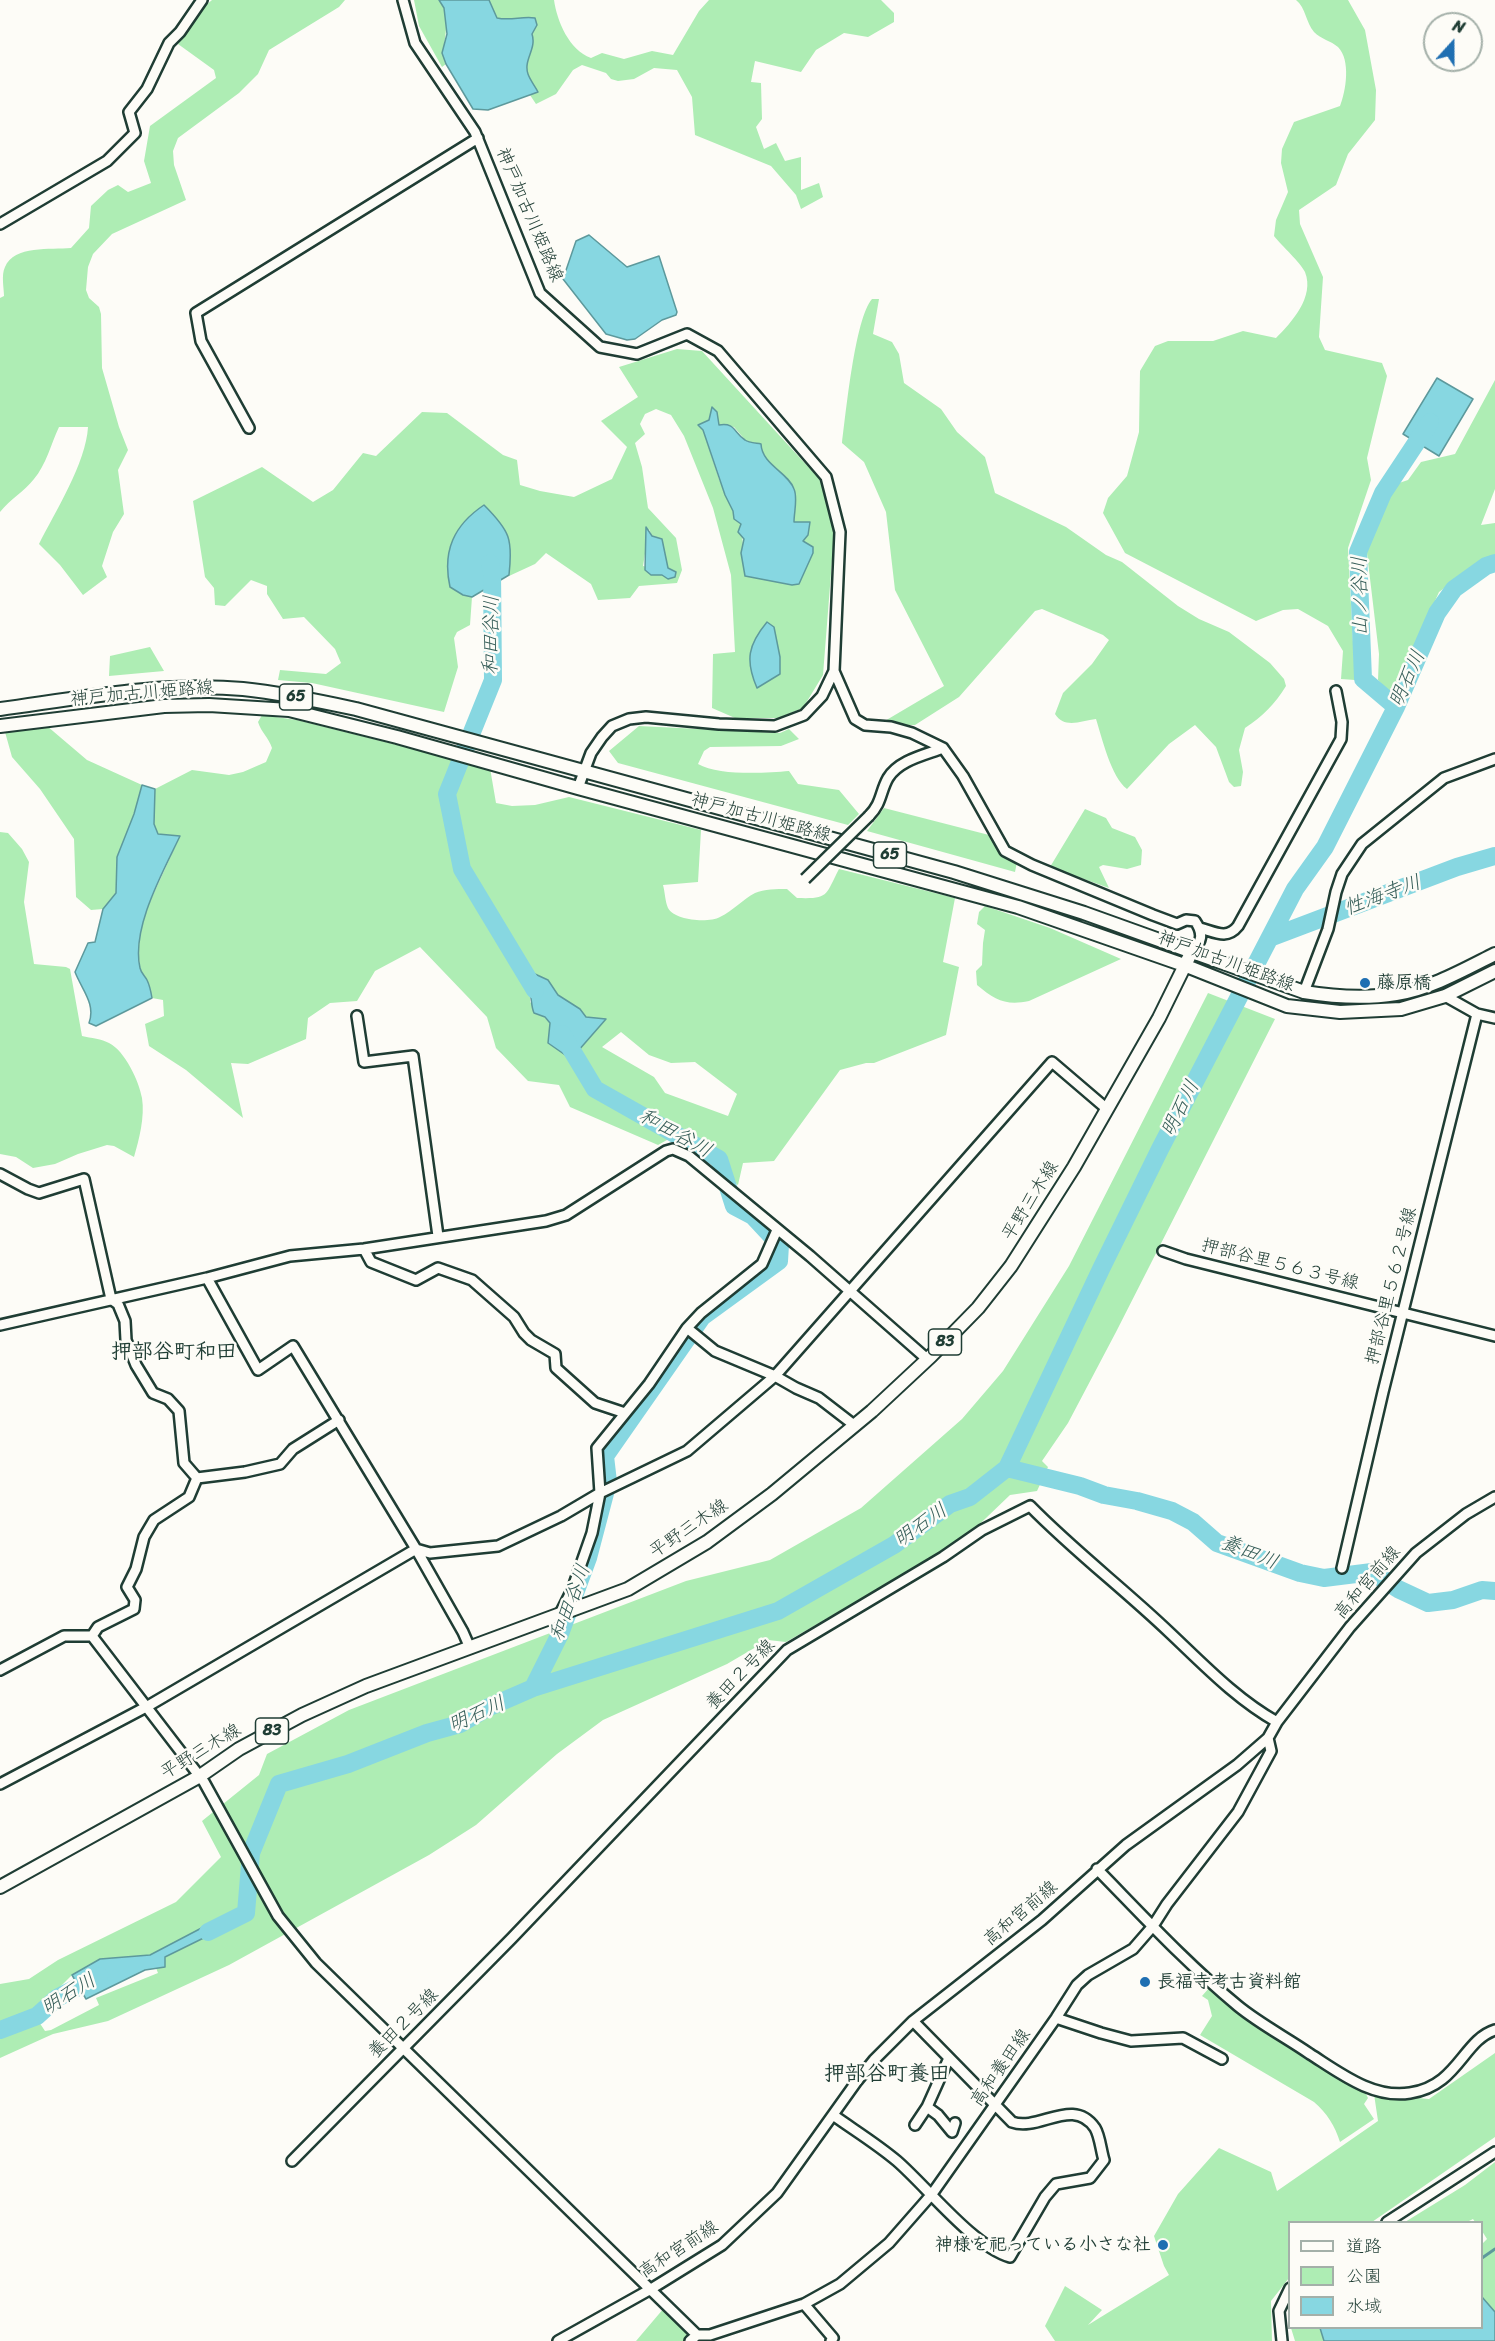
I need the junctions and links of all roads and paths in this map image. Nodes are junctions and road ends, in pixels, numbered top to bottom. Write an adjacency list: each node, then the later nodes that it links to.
1 (202, 0): 4 (street)
2 (403, 0): 3 (street, 神戸加古川姫路線)
3 (478, 138): 5 (street); 6 (street, 神戸加古川姫路線)
4 (0, 224)
5 (249, 428)
6 (834, 671): 10 (street, 神戸加古川姫路線); 12 (street, 神戸加古川姫路線)
7 (1336, 691): 15 (street)
8 (0, 709): 12 (main road, 神戸加古川姫路線 / 65)
9 (0, 726): 13 (main road, 神戸加古川姫路線 / 65)
10 (943, 748): 14 (street, bridge); 15 (street, 神戸加古川姫路線)
11 (1495, 759): 20 (street)
12 (585, 771): 13 (street); 16 (main road, 神戸加古川姫路線 / 65)
13 (578, 788): 18 (main road, 神戸加古川姫路線 / 65)
14 (806, 879)
15 (1200, 928): 16 (street, 神戸加古川姫路線)
16 (1191, 953): 18 (main road, 平野三木線 / 83); 20 (main road, 神戸加古川姫路線 / 65)
17 (1495, 954): 20 (main road, 神戸加古川姫路線 / 65)
18 (1184, 965): 21 (main road, 神戸加古川姫路線 / 65); 25 (main road, 平野三木線 / 83)
19 (1495, 971): 21 (main road, 神戸加古川姫路線 / 65)
20 (1300, 991)
21 (1445, 996): 22 (street)
22 (1477, 1014): 24 (street); 34 (street, 押部谷里５６２号線)
23 (357, 1016): 28 (street)
24 (1495, 1018)
25 (1107, 1109): 32 (street); 38 (main road, 平野三木線 / 83)
26 (0, 1174): 33 (street)
27 (777, 1230): 28 (street); 32 (street); 36 (street)
28 (438, 1236): 29 (street)
29 (364, 1249): 31 (street); 40 (street)
30 (1163, 1251): 34 (street, 押部谷里５６３号線)
31 (207, 1278): 33 (street); 41 (street)
32 (849, 1290): 38 (street); 39 (street)
33 (111, 1299): 35 (street); 43 (street)
34 (1404, 1312): 37 (street, 押部谷里５６３号線); 47 (street, 押部谷里５６２号線)
35 (0, 1325)
36 (687, 1328): 39 (street); 40 (street)
37 (1495, 1336)
38 (927, 1359): 42 (main road, 平野三木線 / 83)
39 (776, 1376): 42 (street); 44 (street)
40 (625, 1413): 44 (street)
41 (339, 1420): 43 (street); 46 (street)
42 (854, 1425): 48 (main road, 平野三木線 / 83)
43 (197, 1478): 49 (street)
44 (600, 1493): 46 (street); 48 (street)
45 (1495, 1497): 53 (street, 高和宮前線)
46 (416, 1550): 50 (street); 52 (street)
47 (1342, 1568)
48 (565, 1614): 50 (main road, 平野三木線 / 83)
49 (92, 1636): 51 (street); 52 (street)
50 (470, 1648): 55 (main road, 平野三木線 / 83)
51 (0, 1670)
52 (148, 1706): 55 (street); 56 (street)
53 (1277, 1722): 54 (street, 高和宮前線); 63 (street, 養田２号線)
54 (1268, 1738): 57 (street, 高和宮前線); 59 (street, 高和養田線)
55 (202, 1779): 58 (main road, 平野三木線 / 83); 63 (street)
56 (0, 1784)
57 (1097, 1869): 59 (street); 61 (street, 高和宮前線)
58 (0, 1887)
59 (1153, 1926): 60 (street, 高和養田線); 62 (street)
60 (1056, 2018): 65 (street); 66 (street, 高和養田線)
61 (913, 2021): 64 (street); 68 (street, 高和宮前線)
62 (1495, 2030)
63 (403, 2048): 72 (street, 養田２号線); 75 (street)
64 (950, 2058): 66 (street); 67 (street)
65 (1222, 2059)
66 (995, 2104): 70 (street, 高和養田線); 73 (street)
67 (927, 2107): 69 (street); 70 (street)
68 (833, 2115): 73 (street); 75 (street, 高和宮前線)
69 (915, 2126)
70 (966, 2146): 73 (street, 高和養田線)
71 (1495, 2152): 74 (street)
72 (292, 2161)
73 (932, 2194): 77 (street, 高和養田線)
74 (1390, 2221)
75 (651, 2289): 78 (street); 79 (street, 高和宮前線)
76 (1288, 2292): 81 (street)
77 (804, 2304): 78 (street, 高和養田線); 80 (street)
78 (693, 2338)
79 (558, 2341)
80 (831, 2341)
81 (1282, 2341)

